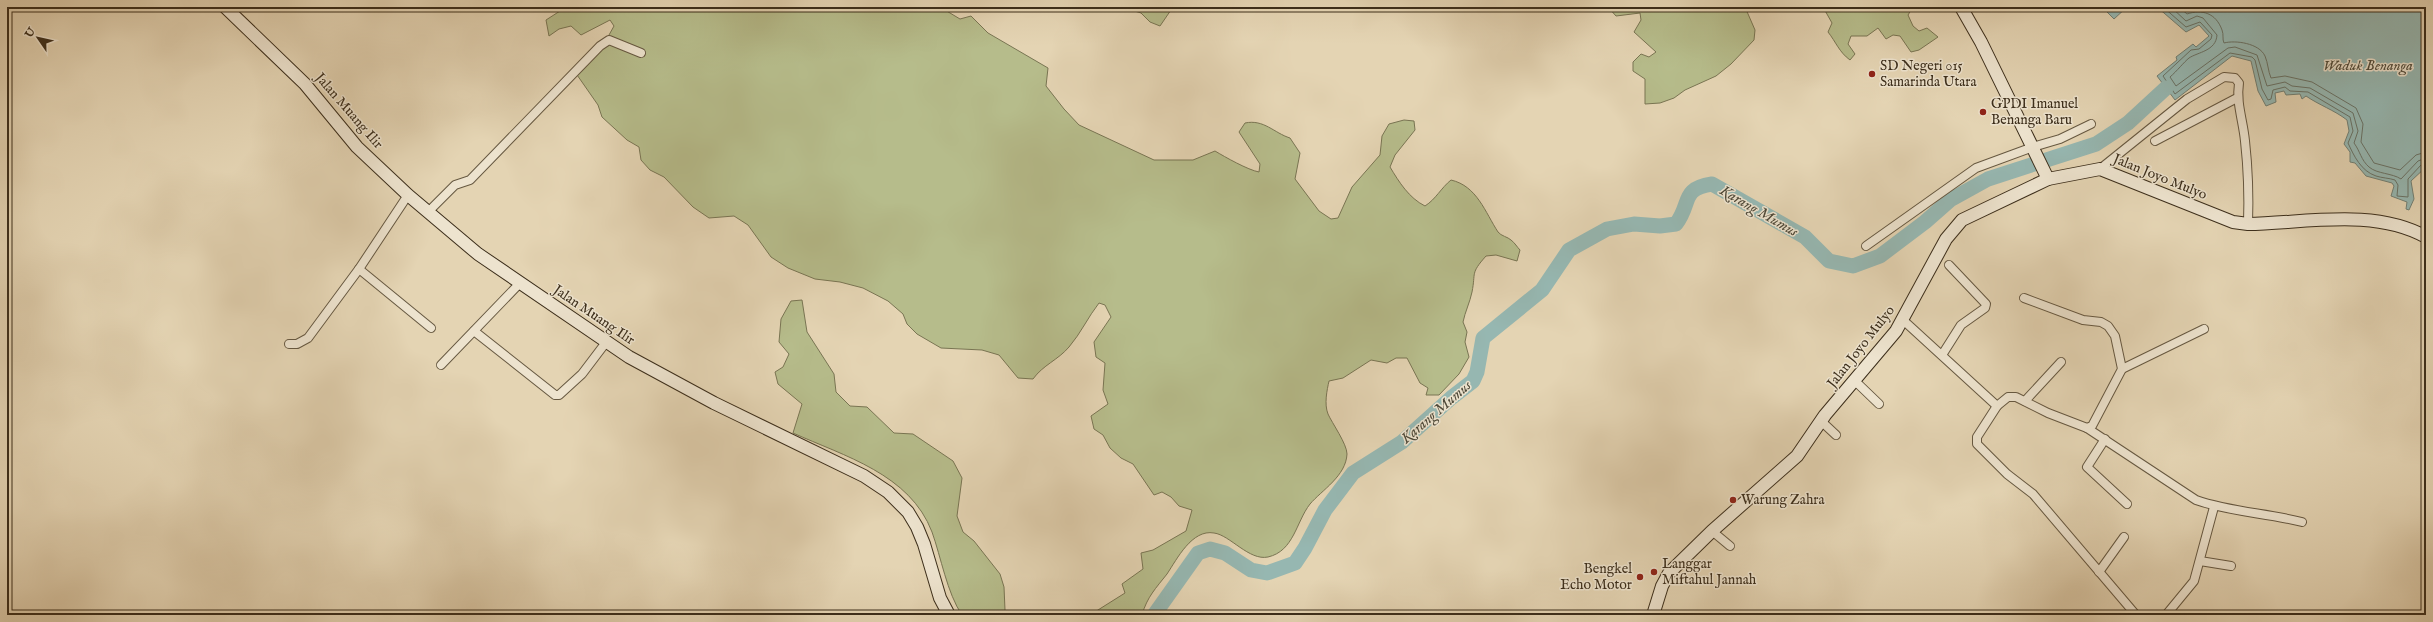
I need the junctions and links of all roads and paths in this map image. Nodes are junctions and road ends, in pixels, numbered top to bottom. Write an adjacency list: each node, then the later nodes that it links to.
1 (224, 7): 10 (main road, Jalan Muang Ilir)
2 (1961, 7): 7 (main road)
3 (641, 53): 11 (street)
4 (2237, 98): 6 (street); 8 (street); 12 (street)
5 (2091, 124): 7 (street)
6 (2155, 141)
7 (2033, 147): 9 (main road); 14 (street)
8 (2100, 169): 9 (main road, Jalan Joyo Mulyo); 12 (main road, Jalan Joyo Mulyo)
9 (2046, 174): 19 (main road, Jalan Joyo Mulyo)
10 (408, 195): 11 (main road, Jalan Muang Ilir); 16 (street)
11 (428, 212): 17 (main road, Jalan Muang Ilir)
12 (2248, 224): 13 (main road, Jalan Joyo Mulyo)
13 (2426, 237)
14 (1866, 246)
15 (1949, 265): 25 (street)
16 (359, 268): 20 (street); 24 (street)
17 (520, 283): 22 (street); 23 (main road, Jalan Muang Ilir)
18 (2024, 298): 28 (street)
19 (1903, 320): 25 (street); 29 (main road, Jalan Joyo Mulyo)
20 (431, 328)
21 (2204, 329): 28 (street)
22 (474, 331): 23 (street); 27 (street)
23 (607, 341): 46 (main road, Jalan Muang Ilir)
24 (289, 344)
25 (1942, 355): 32 (street)
26 (2061, 362): 30 (street)
27 (441, 365)
28 (2122, 369): 34 (street)
29 (1854, 380): 31 (street); 33 (main road, Jalan Joyo Mulyo)
30 (2025, 401): 32 (street); 34 (street)
31 (1879, 404)
32 (1997, 406): 45 (street)
33 (1821, 422): 35 (street); 40 (main road, Jalan Joyo Mulyo)
34 (2087, 428): 36 (street)
35 (1836, 435)
36 (2105, 439): 37 (street); 38 (street)
37 (2127, 504)
38 (2214, 507): 39 (street); 43 (street)
39 (2302, 522)
40 (1712, 531): 42 (street); 47 (main road, Jalan Joyo Mulyo)
41 (2124, 537): 45 (street)
42 (1730, 546)
43 (2200, 561): 44 (street); 49 (street)
44 (2231, 566)
45 (2099, 572): 48 (street)
46 (949, 615)
47 (1654, 615)
48 (2136, 615)
49 (2166, 615)

